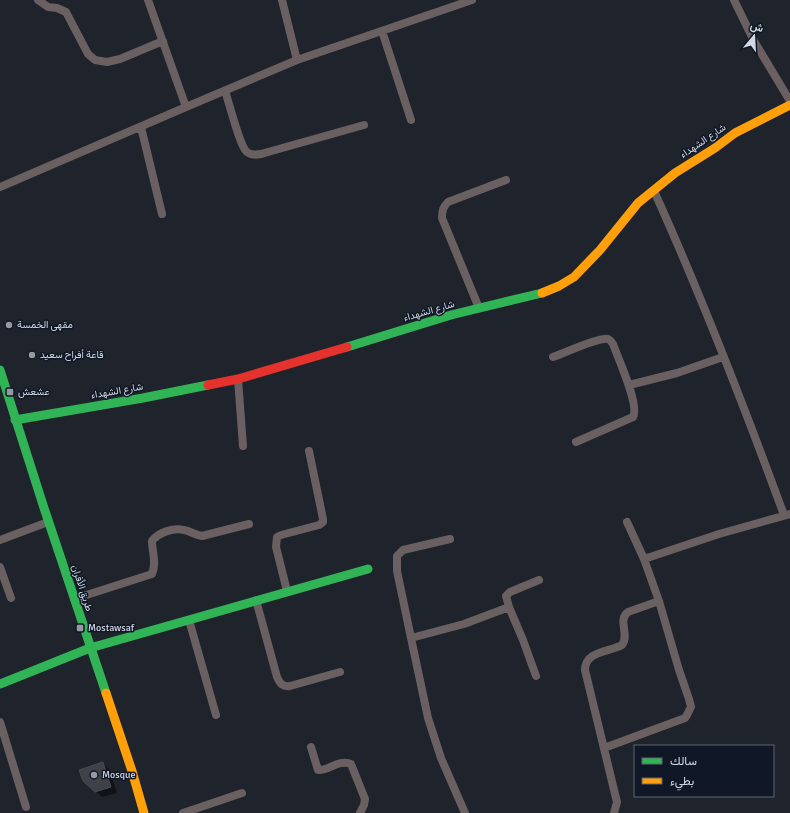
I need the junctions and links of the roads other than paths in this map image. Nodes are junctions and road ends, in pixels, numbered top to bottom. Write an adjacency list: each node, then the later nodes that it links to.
1 (38, 0): 7 (street)
2 (148, 0): 7 (street)
3 (282, 0): 8 (street)
4 (472, 0): 6 (street)
5 (734, 0): 10 (street)
6 (382, 31): 8 (street); 13 (street)
7 (163, 41): 12 (street)
8 (297, 60): 9 (street)
9 (225, 91): 12 (street); 14 (street)
10 (790, 101)
11 (790, 105): 18 (street, شارع الشهداء)
12 (186, 107): 15 (street)
13 (411, 120)
14 (364, 125)
15 (141, 127): 17 (street); 19 (street)
16 (506, 180): 20 (street)
17 (0, 187)
18 (654, 191): 20 (street, شارع الشهداء); 21 (street)
19 (162, 214)
20 (479, 308): 24 (street, شارع الشهداء)
21 (722, 356): 25 (street); 30 (street)
22 (553, 357): 25 (street)
23 (0, 370): 26 (street, طريق الأفران)
24 (238, 379): 26 (street, شارع الشهداء); 28 (street)
25 (629, 385): 27 (street)
26 (16, 420): 31 (street, طريق الأفران)
27 (576, 442)
28 (243, 446)
29 (309, 451): 40 (street)
30 (787, 514): 36 (street)
31 (48, 522): 35 (street); 42 (street, طريق الأفران)
32 (627, 522): 36 (street)
33 (249, 524): 42 (street)
34 (450, 539): 47 (street)
35 (0, 540)
36 (644, 560): 44 (street)
37 (0, 567): 41 (street)
38 (368, 569): 40 (street)
39 (539, 580): 45 (street)
40 (287, 591): 43 (street)
41 (11, 598)
42 (74, 599): 48 (street, طريق الأفران)
43 (256, 600): 46 (street); 49 (street)
44 (659, 601): 55 (street); 55 (street)
45 (509, 607): 47 (street); 50 (street)
46 (189, 620): 48 (street); 52 (street)
47 (411, 638): 61 (street)
48 (90, 648): 51 (street); 58 (street, طريق الأفران)
49 (340, 672)
50 (536, 676)
51 (0, 684)
52 (216, 714)
53 (0, 722): 57 (street)
54 (311, 747): 60 (street)
55 (604, 748): 62 (street)
56 (242, 794): 59 (street)
57 (26, 807)
58 (144, 813)
59 (183, 813)
60 (360, 813)
61 (465, 813)
62 (614, 813)

